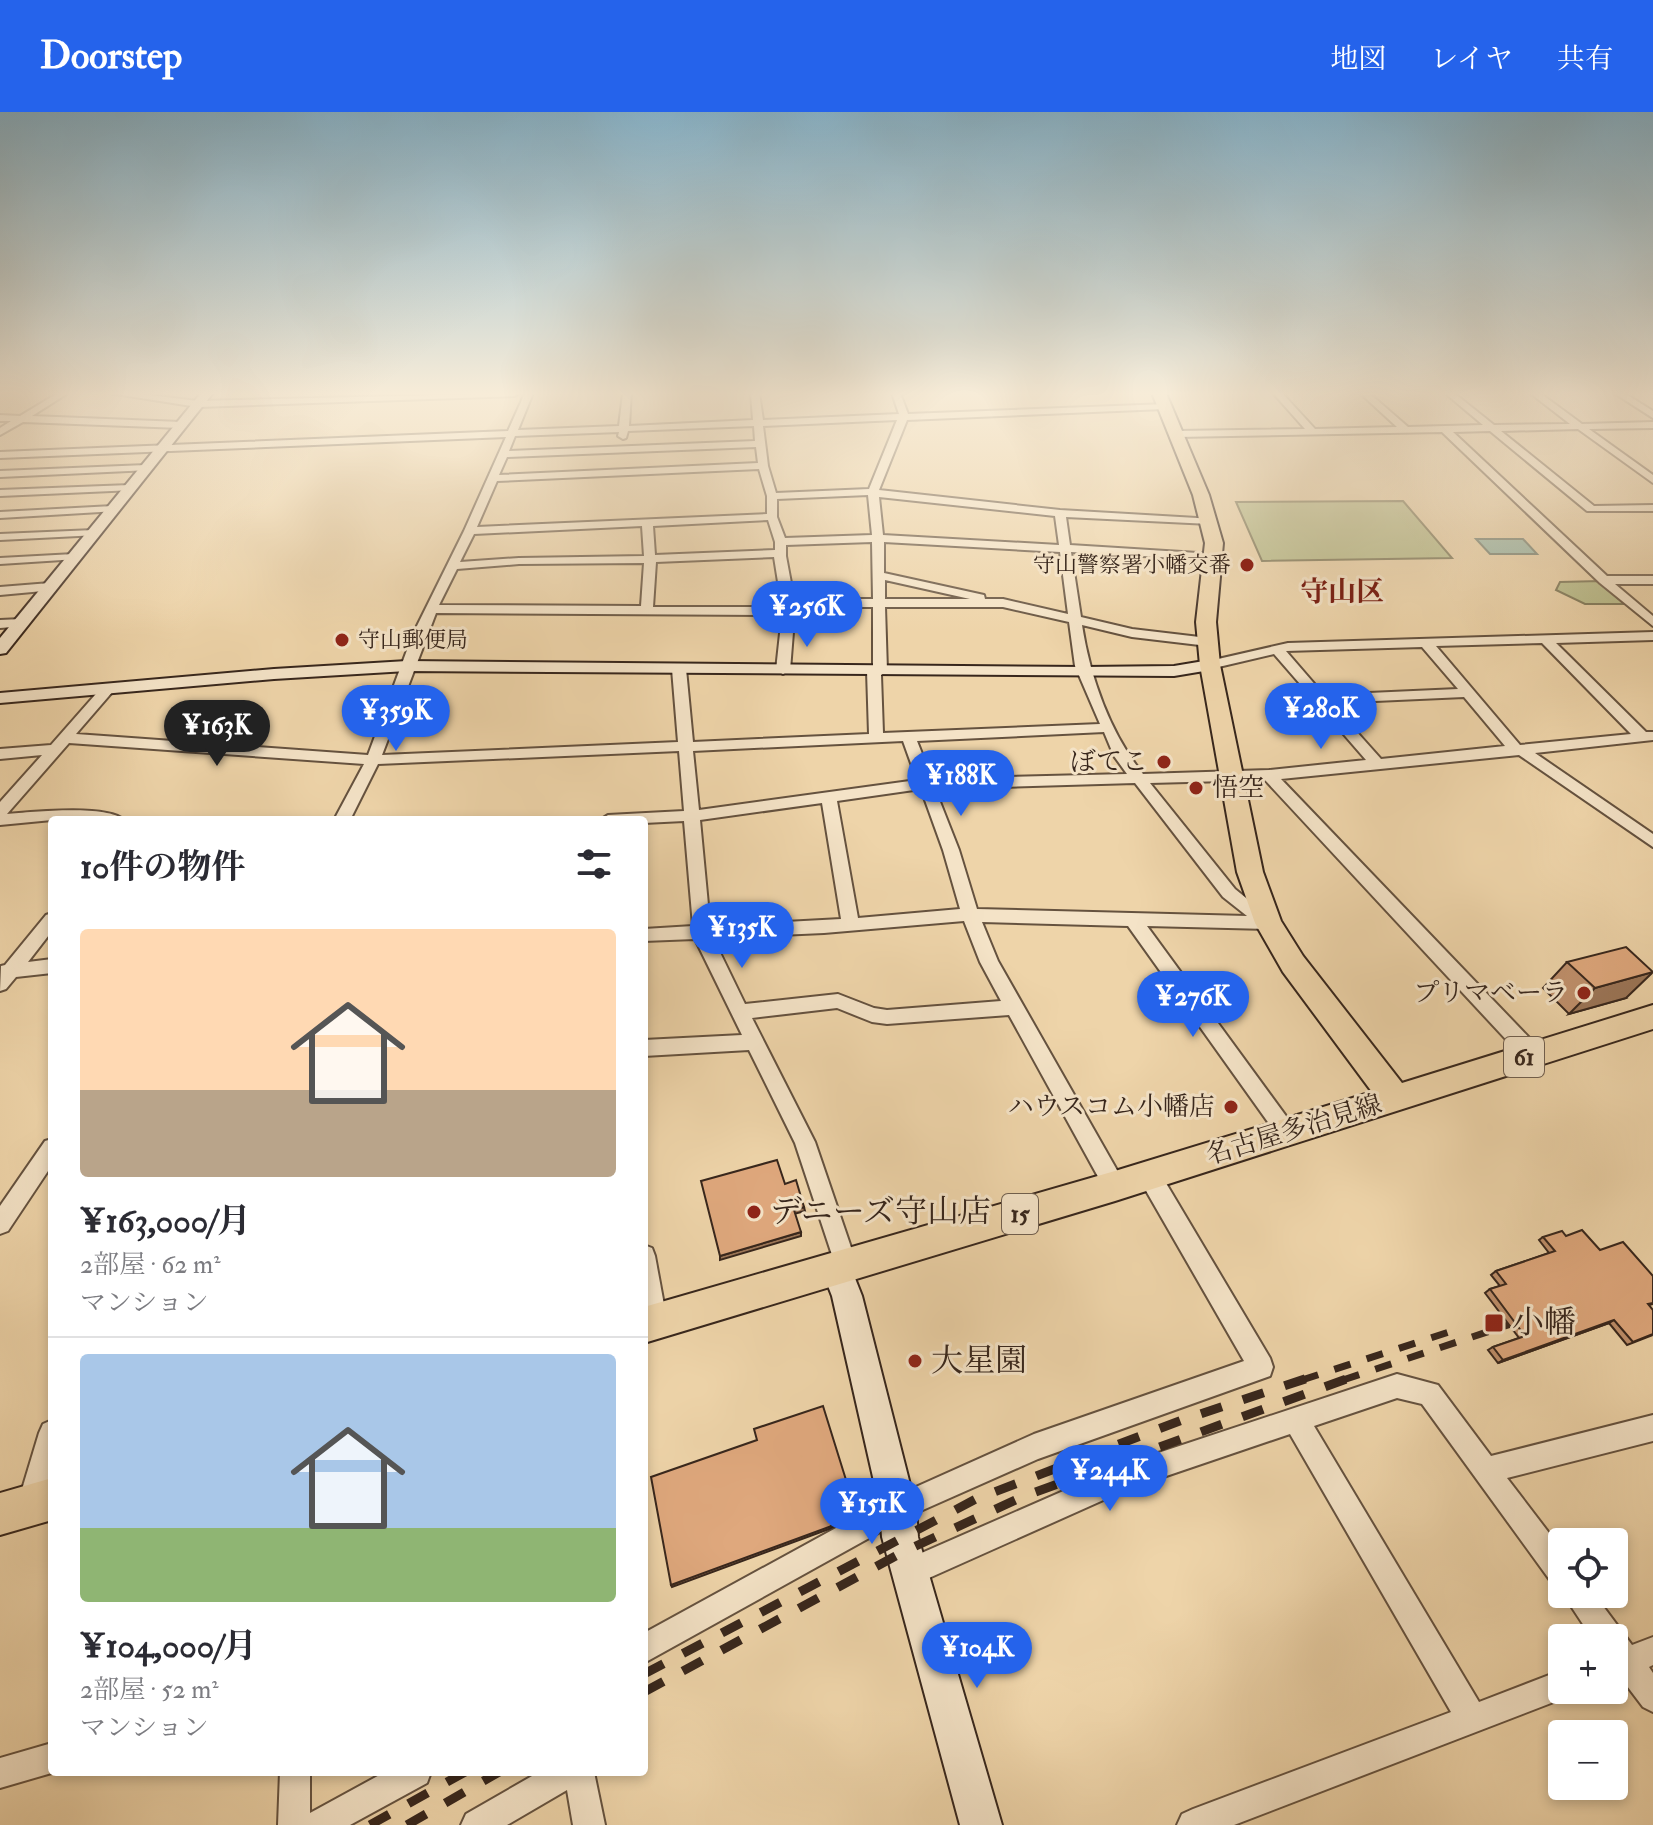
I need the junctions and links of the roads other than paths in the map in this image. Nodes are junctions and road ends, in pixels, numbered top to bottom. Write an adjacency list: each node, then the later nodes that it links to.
1 (142, 473): 10 (street)
2 (494, 473): 9 (street)
3 (587, 473): 9 (street)
4 (765, 473): 13 (street)
5 (881, 473): 11 (street)
6 (1191, 473): 19 (main road, 名古屋多治見線)
7 (1491, 473): 33 (street)
8 (1547, 473): 14 (street)
9 (492, 478): 21 (street)
10 (130, 488): 12 (street); 15 (street)
11 (873, 492): 13 (street); 16 (street); 24 (street)
12 (0, 493)
13 (772, 496): 18 (street)
14 (1653, 508)
15 (113, 509): 17 (street); 22 (street)
16 (1060, 513): 19 (street); 26 (street)
17 (0, 515)
18 (772, 517): 20 (street); 25 (street)
19 (1210, 521): 28 (main road, 名古屋多治見線)
20 (647, 523): 21 (street); 29 (street)
21 (470, 531): 31 (street)
22 (94, 533): 23 (street); 27 (street)
23 (0, 537)
24 (878, 538): 25 (street); 26 (street); 32 (street)
25 (780, 548): 29 (street); 39 (street)
26 (1066, 549): 28 (street); 42 (street)
27 (74, 557): 30 (street); 35 (street)
28 (1214, 557): 51 (main road, 名古屋多治見線)
29 (650, 559): 31 (street); 41 (street)
30 (0, 561)
31 (453, 566): 40 (street)
32 (877, 575): 37 (street); 38 (street)
33 (1604, 580): 34 (street); 43 (street)
34 (1653, 580)
35 (50, 587): 36 (street); 44 (street)
36 (0, 591)
37 (1003, 603): 38 (street); 42 (street)
38 (880, 605): 39 (street); 55 (street)
39 (788, 607): 41 (street); 54 (street)
40 (433, 609): 41 (street); 52 (street)
41 (647, 610)
42 (1076, 620): 51 (street); 56 (street)
43 (1653, 622)
44 (21, 623): 45 (street); 49 (street)
45 (0, 624)
46 (1653, 636): 47 (street)
47 (1545, 639): 48 (street); 63 (street)
48 (1426, 643): 50 (street); 58 (street)
49 (0, 649)
50 (1277, 649): 51 (street); 60 (street)
51 (1209, 653): 56 (street); 72 (main road, 名古屋多治見線)
52 (407, 666): 53 (street); 57 (street); 69 (street)
53 (679, 669): 54 (street); 66 (street)
54 (783, 670): 55 (street)
55 (877, 671): 56 (street); 64 (street)
56 (1085, 672): 61 (street)
57 (107, 690): 59 (street); 65 (street)
58 (1468, 693): 60 (street); 67 (street)
59 (0, 698)
60 (1321, 699): 70 (street)
61 (1108, 728): 62 (street); 73 (street)
62 (908, 736): 64 (street); 74 (street)
63 (1648, 737): 67 (street)
64 (876, 738): 66 (street)
65 (59, 744): 68 (street); 69 (street); 76 (street)
66 (685, 747): 69 (street); 81 (street)
67 (1520, 751): 70 (street); 84 (street)
68 (0, 754)
69 (373, 760): 80 (street)
70 (1377, 764): 71 (street)
71 (1269, 775): 72 (street); 99 (street)
72 (1232, 776): 73 (street); 88 (main road, 名古屋多治見線)
73 (1138, 778): 74 (street); 88 (street)
74 (925, 784): 75 (street); 85 (street)
75 (829, 798): 81 (street); 87 (street)
76 (0, 812)
77 (48, 816): 83 (street)
78 (51, 816): 79 (street)
79 (74, 816)
80 (344, 816)
81 (691, 816): 82 (street); 90 (street)
82 (648, 818)
83 (0, 820)
84 (1650, 837)
85 (970, 915): 86 (street); 87 (street); 94 (street)
86 (1134, 921): 88 (street); 101 (street)
87 (850, 923): 90 (street)
88 (1268, 923): 100 (main road, 名古屋多治見線)
89 (48, 924): 93 (street)
90 (703, 933): 91 (street); 95 (street)
91 (648, 935)
92 (48, 967): 93 (street)
93 (4, 975)
94 (1014, 1007): 95 (street); 104 (street)
95 (738, 1012): 97 (street)
96 (1653, 1017): 99 (main road, 61)
97 (754, 1042): 98 (street); 106 (street)
98 (648, 1048)
99 (1533, 1055): 100 (main road, 61)
100 (1398, 1103): 101 (main road, 名古屋多治見線 / 15)
101 (1287, 1133): 103 (main road, 名古屋多治見線 / 15)
102 (48, 1154): 105 (street)
103 (1149, 1175): 104 (main road, 名古屋多治見線 / 15); 114 (street)
104 (1115, 1186): 106 (main road, 名古屋多治見線 / 15)
105 (0, 1224)
106 (841, 1266): 108 (main road, 名古屋多治見線 / 15); 114 (street)
107 (648, 1301): 108 (street)
108 (650, 1323)
109 (1297, 1422): 112 (street); 116 (street); 123 (street)
110 (1653, 1428): 112 (street)
111 (48, 1445): 113 (street)
112 (1486, 1470): 115 (street)
113 (27, 1506)
114 (898, 1508): 116 (street); 119 (street)
115 (1548, 1554)
116 (911, 1572): 134 (street)
117 (1588, 1608): 118 (street)
118 (1601, 1624)
119 (648, 1647)
120 (1628, 1658): 122 (street)
121 (1548, 1690): 123 (street)
122 (1653, 1697)
123 (1471, 1717): 135 (street)
124 (48, 1759): 125 (street)
125 (0, 1773)
126 (295, 1776): 130 (street)
127 (409, 1776): 131 (street)
128 (562, 1776): 132 (street)
129 (580, 1776): 133 (street)
130 (294, 1825)
131 (319, 1825)
132 (477, 1825)
133 (589, 1825)
134 (981, 1825)
135 (1193, 1825)

